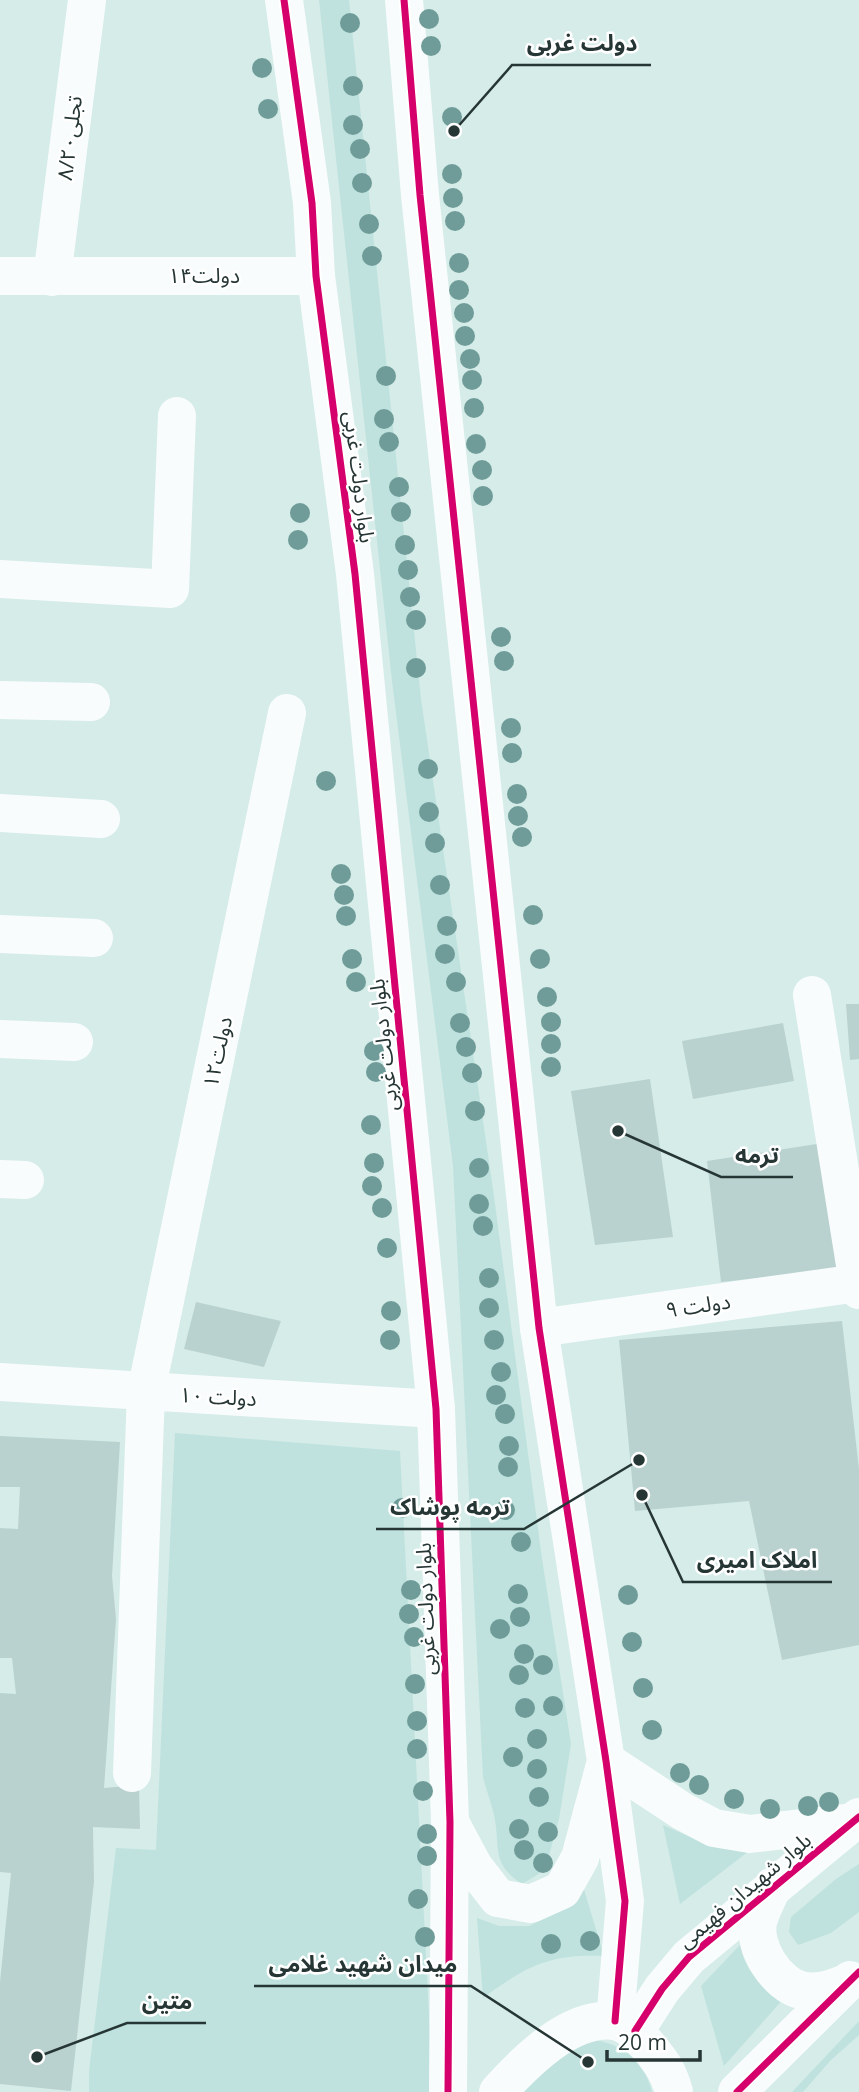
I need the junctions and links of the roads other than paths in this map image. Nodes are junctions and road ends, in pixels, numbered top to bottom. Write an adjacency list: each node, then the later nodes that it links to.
1 (86, 0): 6 (main road, تجلی۸/۲۰)
2 (284, 0): 5 (main road, بلوار دولت غربی)
3 (404, 0): 20 (main road)
4 (0, 276): 6 (main road, ۱۴دولت)
5 (316, 276): 6 (main road, ۱۴دولت); 23 (main road, بلوار دولت غربی)
6 (52, 277)
7 (177, 416): 8 (main road)
8 (0, 579)
9 (0, 700): 10 (main road)
10 (90, 702)
11 (287, 713): 22 (main road, ۱۲دولت)
12 (0, 813): 13 (main road)
13 (101, 818)
14 (0, 934): 15 (main road)
15 (94, 938)
16 (813, 995): 19 (main road)
17 (0, 1039): 18 (main road)
18 (74, 1042)
19 (858, 1287): 20 (main road, ۹ دولت)
20 (539, 1328): 24 (main road)
21 (0, 1382): 22 (main road, ۱۰ دولت)
22 (146, 1392): 23 (main road, ۱۰ دولت); 25 (main road, ۱۲دولت)
23 (436, 1409): 27 (main road, بلوار دولت غربی)
24 (606, 1761): 26 (main road); 27 (main road); 30 (main road)
25 (132, 1773)
26 (856, 1820): 28 (main road, بلوار شهیدان فهیمی)
27 (450, 1822): 31 (main road, بلوار دولت غربی)
28 (773, 1886): 29 (main road); 30 (main road, بلوار شهیدان فهیمی)
29 (855, 1976): 34 (main road)
30 (625, 2026): 32 (main road); 33 (main road)
31 (448, 2092)
32 (498, 2092)
33 (674, 2092)
34 (737, 2092)

